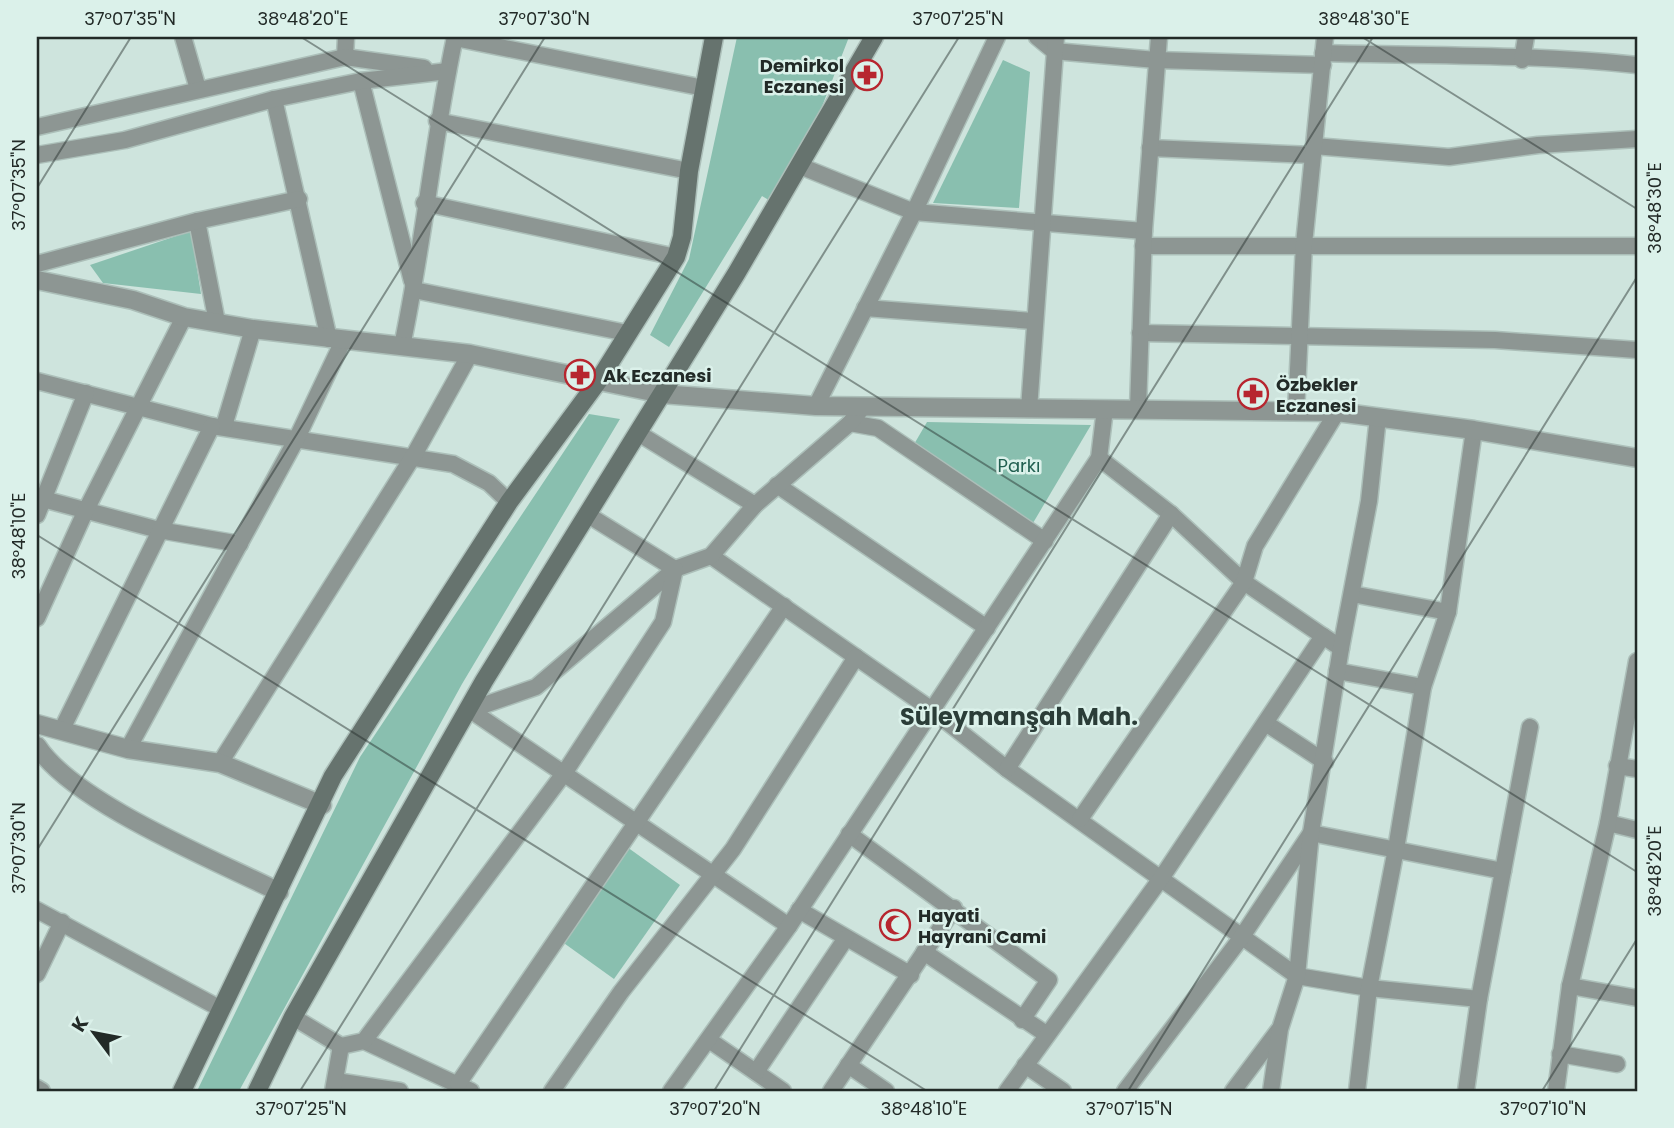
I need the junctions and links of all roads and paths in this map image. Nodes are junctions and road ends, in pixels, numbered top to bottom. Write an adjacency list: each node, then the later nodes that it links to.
1 (183, 37): 19 (street)
2 (346, 37): 12 (street)
3 (455, 37): 16 (street); 18 (street)
4 (714, 37): 18 (main road)
5 (874, 37): 27 (main road)
6 (997, 37): 31 (street)
7 (1037, 37): 10 (street)
8 (1159, 37): 13 (street)
9 (1526, 37): 14 (street)
10 (1055, 44): 13 (street); 33 (street)
11 (1324, 52): 13 (street); 14 (street); 25 (street)
12 (345, 57): 16 (street); 19 (street)
13 (1156, 60): 24 (street)
14 (1522, 60): 15 (street)
15 (1637, 65)
16 (448, 71): 17 (street); 21 (street)
17 (361, 81): 20 (street); 40 (street)
18 (704, 88): 28 (main road)
19 (198, 89): 22 (street)
20 (274, 99): 26 (street); 29 (street)
21 (437, 121): 28 (street); 30 (street)
22 (37, 127)
23 (1637, 139): 25 (street)
24 (1150, 148): 25 (street); 34 (street)
25 (1313, 150): 35 (street)
26 (37, 155)
27 (800, 166): 31 (street); 56 (main road)
28 (689, 171): 37 (main road)
29 (299, 199): 32 (street); 49 (street)
30 (424, 203): 37 (street); 40 (street)
31 (914, 212): 33 (street); 41 (street)
32 (197, 220): 38 (street); 44 (street)
33 (1042, 223): 34 (street); 43 (street)
34 (1143, 239): 35 (street); 47 (street)
35 (1304, 244): 36 (street); 48 (street)
36 (1637, 246)
37 (676, 257): 46 (main road)
38 (37, 264)
39 (37, 280): 42 (street)
40 (414, 290): 46 (street); 50 (street)
41 (865, 308): 43 (street); 57 (street)
42 (184, 317): 44 (street); 58 (street)
43 (1033, 321): 60 (street)
44 (217, 322): 45 (street)
45 (253, 329): 49 (street); 67 (street)
46 (627, 333): 53 (main road)
47 (1140, 333): 48 (street); 62 (street)
48 (1302, 337): 51 (street); 63 (street)
49 (336, 339): 50 (street); 70 (street)
50 (402, 346): 52 (street)
51 (1637, 350)
52 (470, 354): 53 (street); 71 (street)
53 (599, 380): 56 (street); 76 (main road)
54 (37, 381): 55 (street)
55 (86, 393): 58 (street); 75 (street)
56 (662, 394): 57 (street); 69 (main road)
57 (816, 406): 59 (street)
58 (139, 407): 67 (street); 78 (street)
59 (863, 407): 60 (street); 66 (street)
60 (1029, 409): 61 (street)
61 (1105, 409): 62 (street); 72 (street)
62 (1138, 409): 63 (street)
63 (1296, 412): 64 (street)
64 (1337, 412): 65 (street); 87 (street)
65 (1378, 416): 68 (street); 88 (street)
66 (850, 423): 74 (street); 83 (street)
67 (218, 426): 70 (street); 82 (street)
68 (1474, 430): 73 (street); 90 (street)
69 (638, 433): 77 (street); 81 (main road)
70 (296, 440): 71 (street); 84 (street)
71 (414, 456): 76 (street); 108 (street)
72 (1099, 458): 79 (street); 83 (street)
73 (1637, 458)
74 (778, 485): 77 (street); 92 (street)
75 (43, 499): 78 (street); 80 (street)
76 (509, 502): 113 (main road)
77 (755, 505): 85 (street)
78 (86, 510): 82 (street); 91 (street)
79 (1171, 514): 87 (street); 110 (street)
80 (37, 515)
81 (588, 515): 86 (street); 99 (main road)
82 (159, 530): 84 (street); 104 (street)
83 (1045, 541): 92 (street)
84 (240, 544): 106 (street)
85 (711, 556): 86 (street); 89 (street)
86 (675, 569): 99 (street); 112 (street)
87 (1244, 582): 93 (street); 114 (street)
88 (1352, 594): 90 (street); 94 (street)
89 (784, 606): 95 (street); 116 (street)
90 (1448, 612): 98 (street)
91 (37, 618)
92 (987, 628): 100 (street)
93 (1323, 636): 94 (street); 102 (street)
94 (1341, 648): 97 (street)
95 (856, 657): 100 (street); 122 (street)
96 (1637, 660): 109 (street)
97 (1337, 671): 98 (street); 107 (street)
98 (1423, 687): 120 (street)
99 (470, 710): 112 (street); 141 (main road)
100 (932, 710): 110 (street); 119 (street)
101 (37, 724): 104 (street)
102 (1267, 724): 107 (street); 123 (street)
103 (1531, 727): 121 (street)
104 (62, 729): 106 (street)
105 (37, 746): 124 (street)
106 (128, 749): 108 (street)
107 (1325, 762): 118 (street)
108 (220, 764): 113 (street)
109 (1617, 766): 111 (street); 115 (street)
110 (1007, 769): 114 (street)
111 (1637, 769)
112 (565, 772): 116 (street); 146 (street)
113 (322, 805): 124 (main road)
114 (1080, 818): 123 (street)
115 (1608, 823): 117 (street); 136 (street)
116 (637, 826): 122 (street); 155 (street)
117 (1637, 830)
118 (1311, 833): 120 (street); 131 (street); 135 (street)
119 (849, 834): 125 (street); 127 (street)
120 (1396, 849): 121 (street); 137 (street)
121 (1503, 871): 139 (street)
122 (713, 875): 129 (street); 160 (street)
123 (1162, 877): 131 (street); 144 (street)
124 (279, 892): 140 (main road)
125 (954, 908): 132 (street); 142 (street)
126 (37, 910): 128 (street)
127 (799, 910): 129 (street); 130 (street)
128 (62, 922): 133 (street); 140 (street)
129 (789, 926): 145 (street)
130 (846, 938): 134 (street); 152 (street)
131 (1241, 938): 135 (street); 167 (street)
132 (924, 952): 134 (street); 142 (street)
133 (37, 974)
134 (911, 975): 150 (street)
135 (1297, 976): 137 (street); 143 (street)
136 (1570, 986): 138 (street); 148 (street)
137 (1369, 988): 139 (street); 170 (street)
138 (1637, 998)
139 (1479, 999): 171 (street)
140 (221, 1009): 157 (main road)
141 (293, 1017): 147 (street); 158 (main road)
142 (1022, 1020): 144 (street)
143 (1280, 1029): 168 (street); 169 (street)
144 (1046, 1034): 151 (street)
145 (709, 1040): 152 (street); 161 (street)
146 (364, 1041): 147 (street); 155 (street)
147 (341, 1046): 153 (street)
148 (1560, 1054): 149 (street); 172 (street)
149 (1617, 1064)
150 (848, 1065): 163 (street); 164 (street)
151 (1025, 1065): 165 (street); 166 (street)
152 (755, 1072): 162 (street)
153 (335, 1086): 159 (street)
154 (37, 1088): 156 (street)
155 (464, 1088)
156 (42, 1091)
157 (182, 1091)
158 (257, 1091)
159 (400, 1091)
160 (552, 1091)
161 (671, 1091)
162 (783, 1091)
163 (831, 1091)
164 (886, 1091)
165 (1007, 1091)
166 (1063, 1091)
167 (1125, 1091)
168 (1233, 1091)
169 (1271, 1091)
170 (1357, 1091)
171 (1466, 1091)
172 (1556, 1091)

